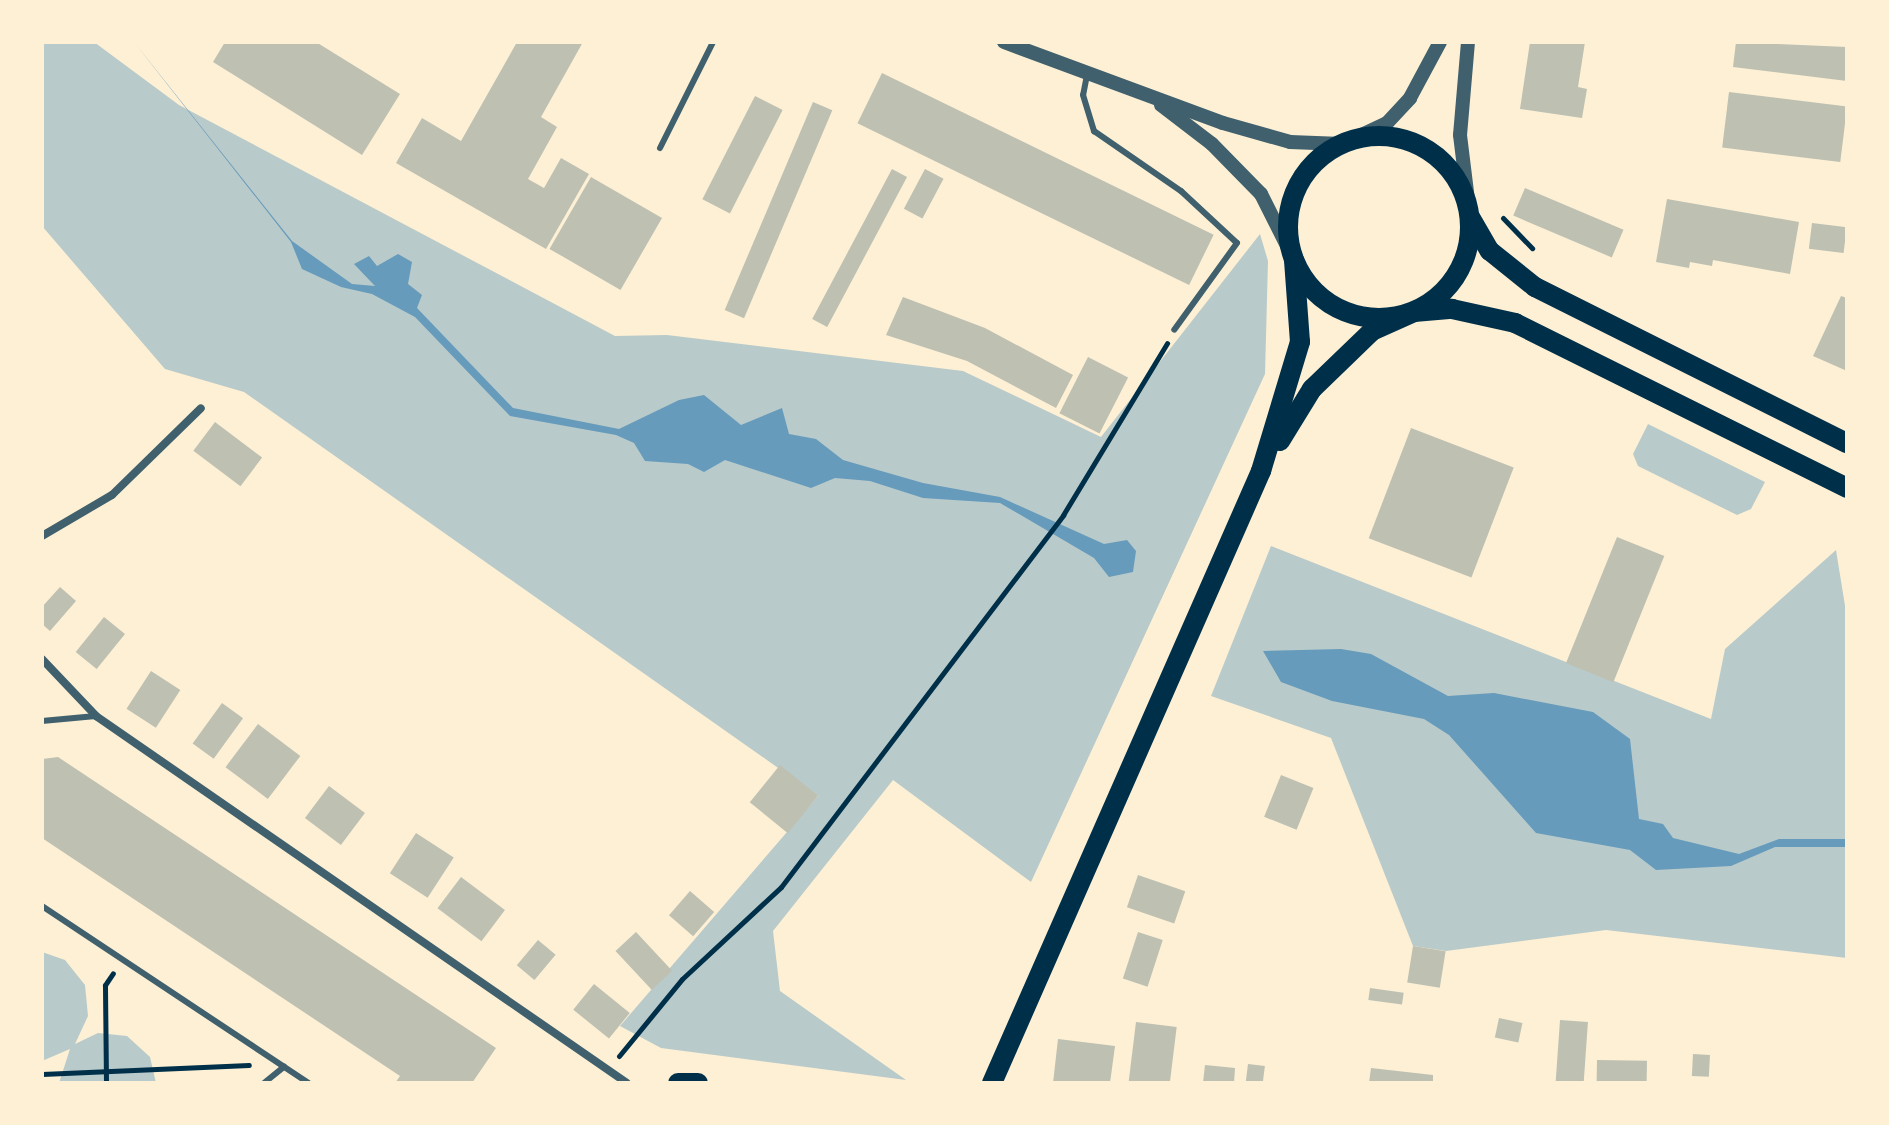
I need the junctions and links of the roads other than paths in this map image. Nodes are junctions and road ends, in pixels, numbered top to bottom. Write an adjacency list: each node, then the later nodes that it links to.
1 (713, 42): 8 (lane)
2 (1004, 42): 5 (street)
3 (1440, 42): 7 (street)
4 (1468, 42): 9 (street)
5 (1088, 71): 6 (street); 12 (lane)
6 (1144, 93): 7 (street); 10 (street)
7 (1342, 144): 9 (main road); 10 (main road)
8 (660, 148)
9 (1470, 217): 11 (main road); 14 (main road)
10 (1294, 260): 11 (main road); 15 (main road)
11 (1414, 312): 15 (main road); 16 (main road)
12 (1174, 330)
13 (201, 408): 17 (street)
14 (1847, 443)
15 (1261, 471): 28 (main road)
16 (1847, 488)
17 (42, 536)
18 (42, 659): 19 (street)
19 (96, 716): 20 (lane); 25 (street)
20 (42, 721)
21 (42, 906): 22 (lane)
22 (282, 1065): 23 (lane); 24 (lane)
23 (264, 1083)
24 (308, 1083)
25 (627, 1083)
26 (678, 1083): 27 (main road)
27 (698, 1083)
28 (992, 1083)

